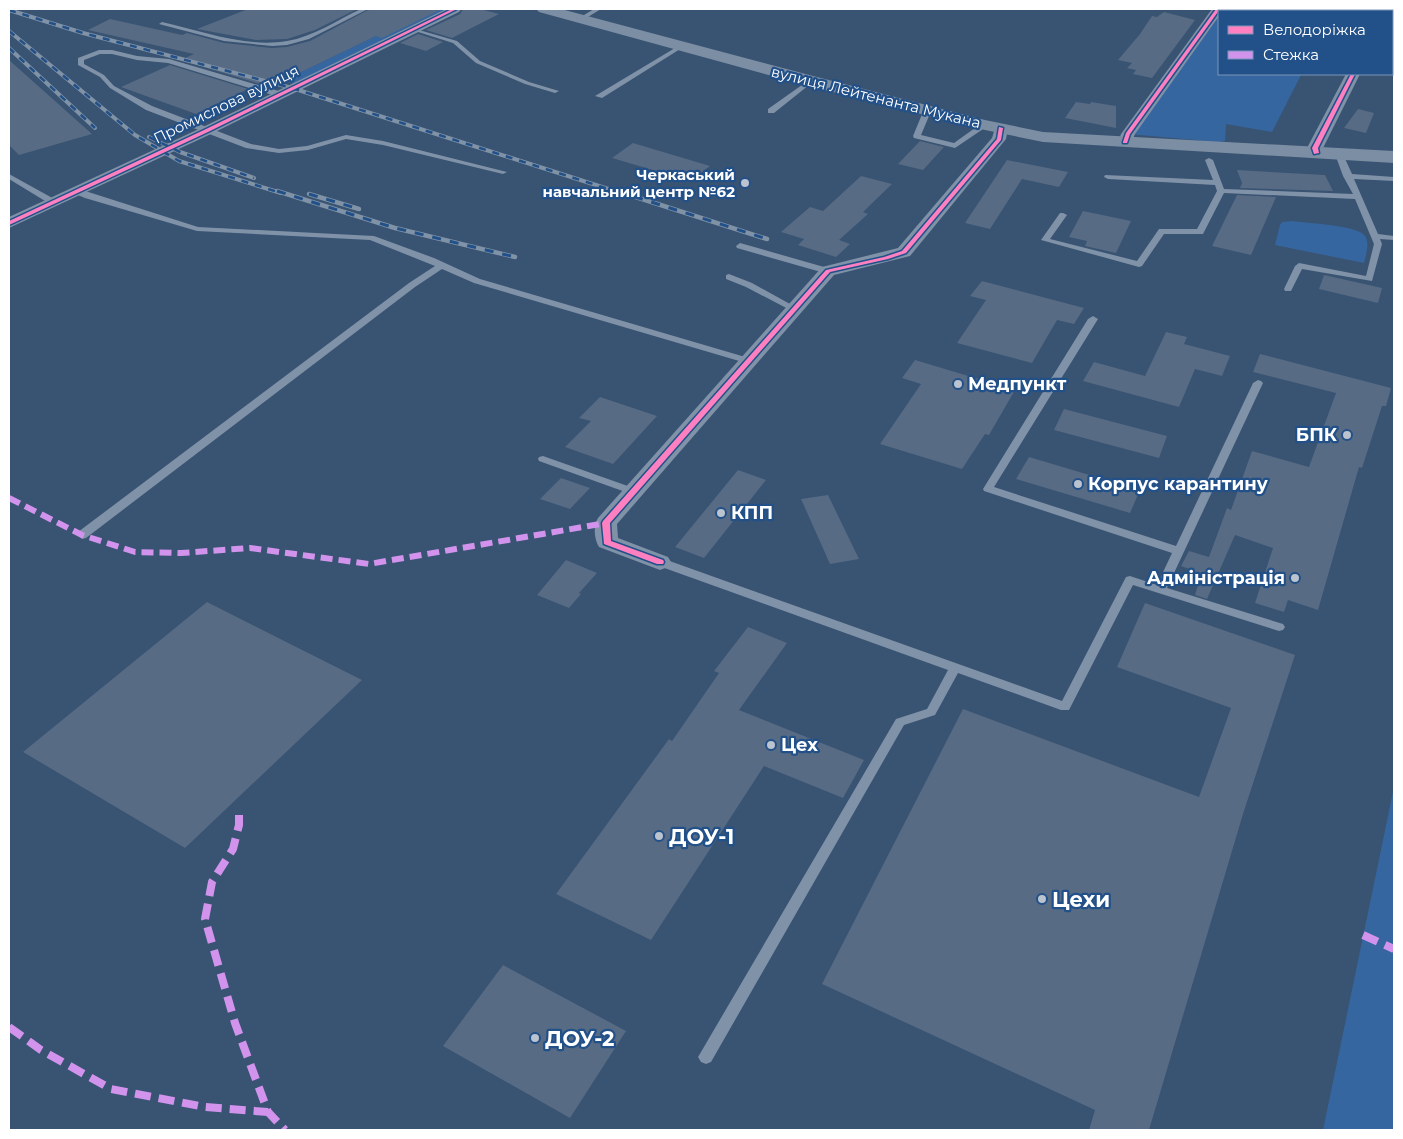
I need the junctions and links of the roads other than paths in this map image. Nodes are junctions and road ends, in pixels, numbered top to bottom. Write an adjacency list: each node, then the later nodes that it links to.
1 (365, 9): 7 (lane)
2 (455, 9): 8 (street, Промислова вулиця)
3 (544, 9): 6 (main road, вулиця Лейтенанта Мукана)
4 (598, 9): 6 (lane)
5 (1218, 9): 19 (street)
6 (581, 19): 9 (main road, вулиця Лейтенанта Мукана)
7 (162, 24)
8 (414, 29): 12 (lane); 13 (street, Промислова вулиця)
9 (682, 46): 11 (main road, вулиця Лейтенанта Мукана); 14 (lane)
10 (1352, 75): 20 (street)
11 (811, 81): 15 (main road, вулиця Лейтенанта Мукана); 16 (lane)
12 (555, 91)
13 (279, 94): 18 (street, Промислова вулиця); 18 (lane)
14 (599, 96)
15 (928, 109): 17 (main road, вулиця Лейтенанта Мукана); 17 (lane)
16 (771, 111)
17 (993, 127): 19 (main road, вулиця Лейтенанта Мукана); 39 (street)
18 (206, 131): 24 (lane); 30 (street, Промислова вулиця)
19 (1125, 142): 20 (main road, вулиця Лейтенанта Мукана)
20 (1316, 153): 21 (main road, вулиця Лейтенанта Мукана)
21 (1339, 154): 22 (main road, вулиця Лейтенанта Мукана); 26 (lane)
22 (1394, 157)
23 (1210, 160): 29 (lane)
24 (503, 172)
25 (9, 176): 32 (lane)
26 (1347, 176): 28 (lane); 31 (lane)
27 (1108, 177): 29 (lane)
28 (1394, 179)
29 (1219, 187): 31 (lane); 33 (lane)
30 (76, 191): 32 (street, Промислова вулиця); 38 (lane)
31 (1356, 197): 35 (lane)
32 (53, 202): 34 (street, Промислова вулиця)
33 (1063, 215)
34 (12, 219)
35 (1374, 236): 36 (lane); 41 (lane)
36 (1394, 238)
37 (740, 246): 39 (lane)
38 (441, 266): 44 (lane); 48 (lane)
39 (828, 271): 42 (street)
40 (728, 277): 42 (lane)
41 (1288, 289)
42 (795, 309): 44 (street)
43 (1093, 319): 49 (lane)
44 (749, 361): 47 (street)
45 (1258, 383): 49 (lane)
46 (543, 459): 47 (lane)
47 (634, 492): 50 (street)
48 (82, 535)
49 (1179, 551): 51 (lane)
50 (660, 562): 53 (lane)
51 (1161, 589): 52 (lane); 53 (lane)
52 (1279, 627)
53 (955, 668): 54 (lane)
54 (706, 1057)

